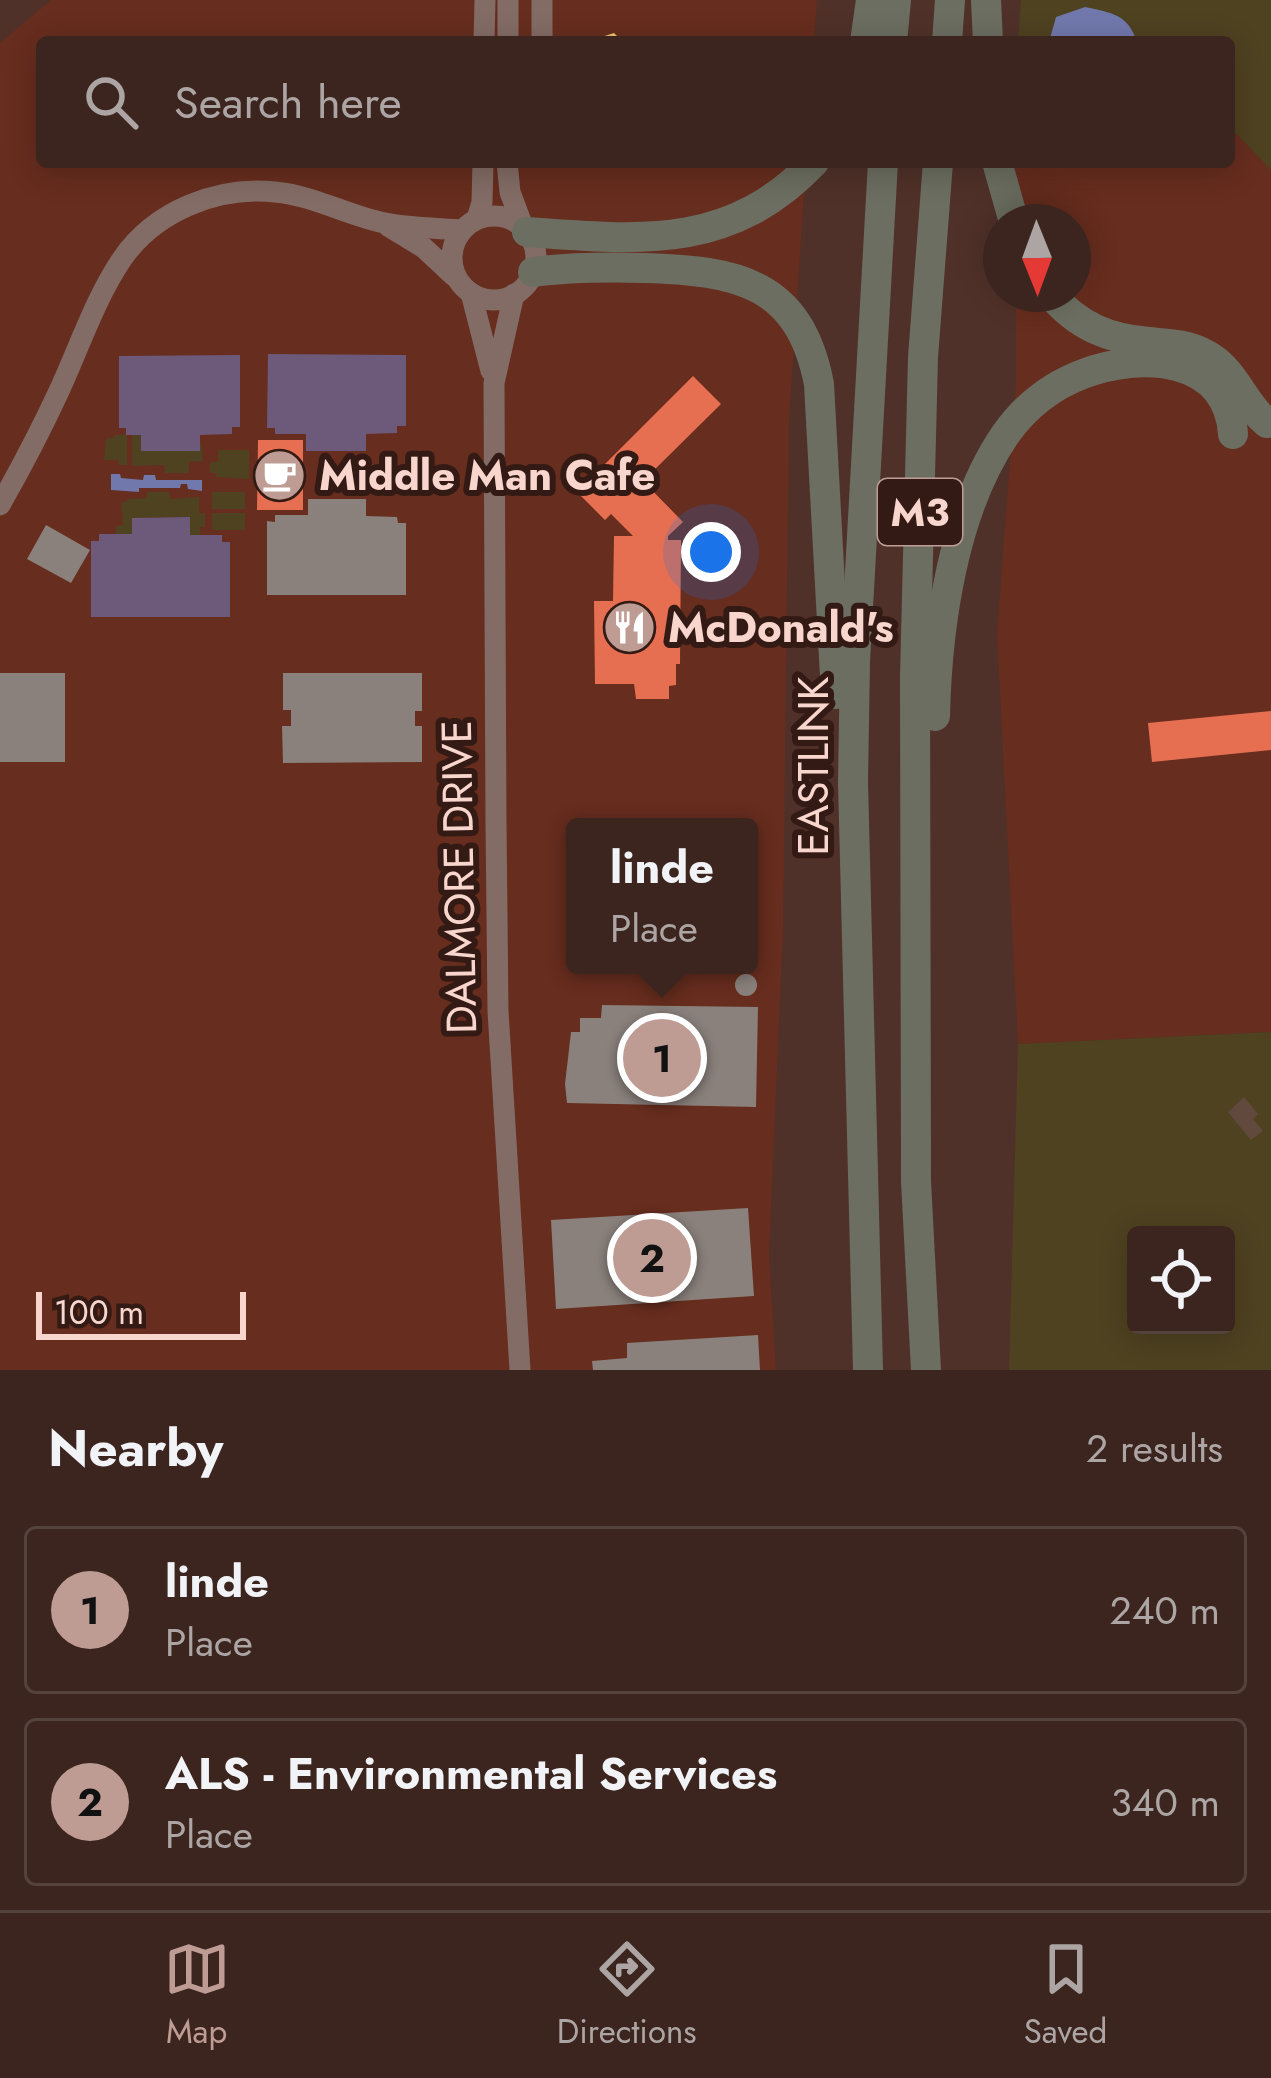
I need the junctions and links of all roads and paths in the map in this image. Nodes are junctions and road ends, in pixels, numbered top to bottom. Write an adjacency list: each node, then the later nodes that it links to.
1 (542, 0): 8 (street)
2 (872, 0): 9 (highway)
3 (896, 0): 10 (highway)
4 (950, 0): 11 (highway)
5 (986, 0): 12 (highway)
6 (484, 6): 7 (street)
7 (508, 6)
8 (542, 36)
9 (866, 36)
10 (893, 36)
11 (947, 36)
12 (988, 36)
13 (483, 168): 21 (street)
14 (508, 168): 22 (street)
15 (808, 168): 22 (highway)
16 (883, 168): 30 (highway, EASTLINK / M3)
17 (938, 168): 31 (highway, M3)
18 (999, 168): 19 (highway)
19 (1009, 204)
20 (383, 223): 21 (street); 24 (street); 29 (street)
21 (470, 225): 22 (street); 24 (street)
22 (525, 230): 23 (street)
23 (523, 283): 24 (street); 26 (street, DALMORE DRIVE); 30 (highway)
24 (466, 287): 26 (street, DALMORE DRIVE)
25 (1067, 312): 27 (highway)
26 (494, 383): 32 (street, DALMORE DRIVE)
27 (1267, 423)
28 (1233, 434): 31 (highway)
29 (0, 506)
30 (853, 782): 33 (highway, EASTLINK / M3)
31 (914, 863): 34 (highway, M3)
32 (520, 1370)
33 (868, 1370)
34 (926, 1370)

